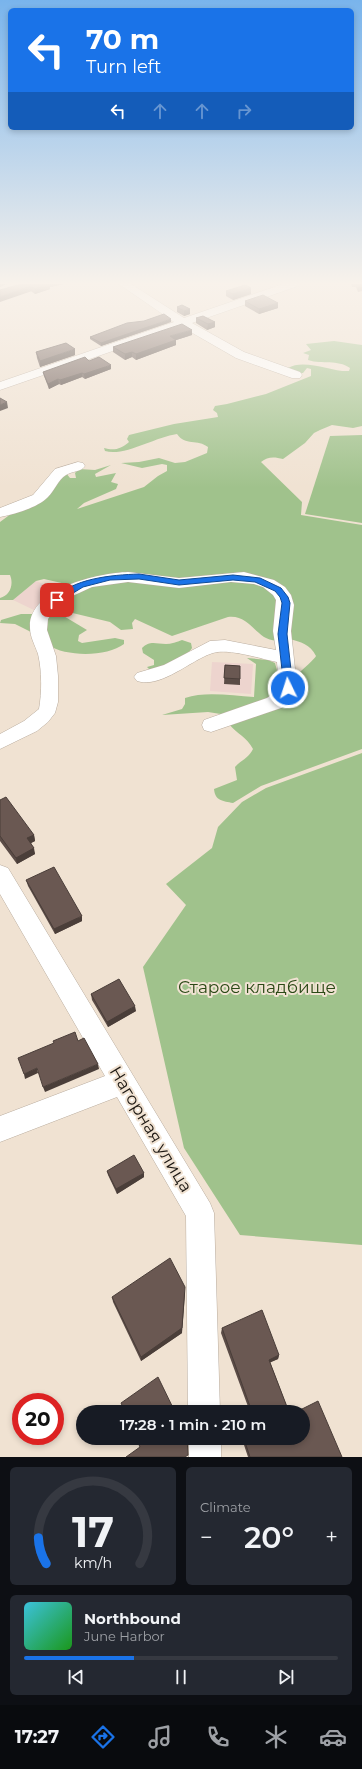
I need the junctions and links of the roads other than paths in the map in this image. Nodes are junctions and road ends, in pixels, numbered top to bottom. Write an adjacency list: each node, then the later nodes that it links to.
1 (97, 352): 4 (street)
2 (235, 352): 3 (street)
3 (296, 375)
4 (0, 386)
5 (78, 466): 6 (street)
6 (0, 513)
7 (286, 658): 8 (street); 9 (street); 10 (street)
8 (143, 677)
9 (212, 725)
10 (0, 742)
11 (0, 874): 12 (street, Нагорная улица)
12 (123, 1082): 13 (street); 14 (street, Нагорная улица)
13 (0, 1129)
14 (204, 1405)
15 (205, 1445): 16 (street)
16 (205, 1457)

